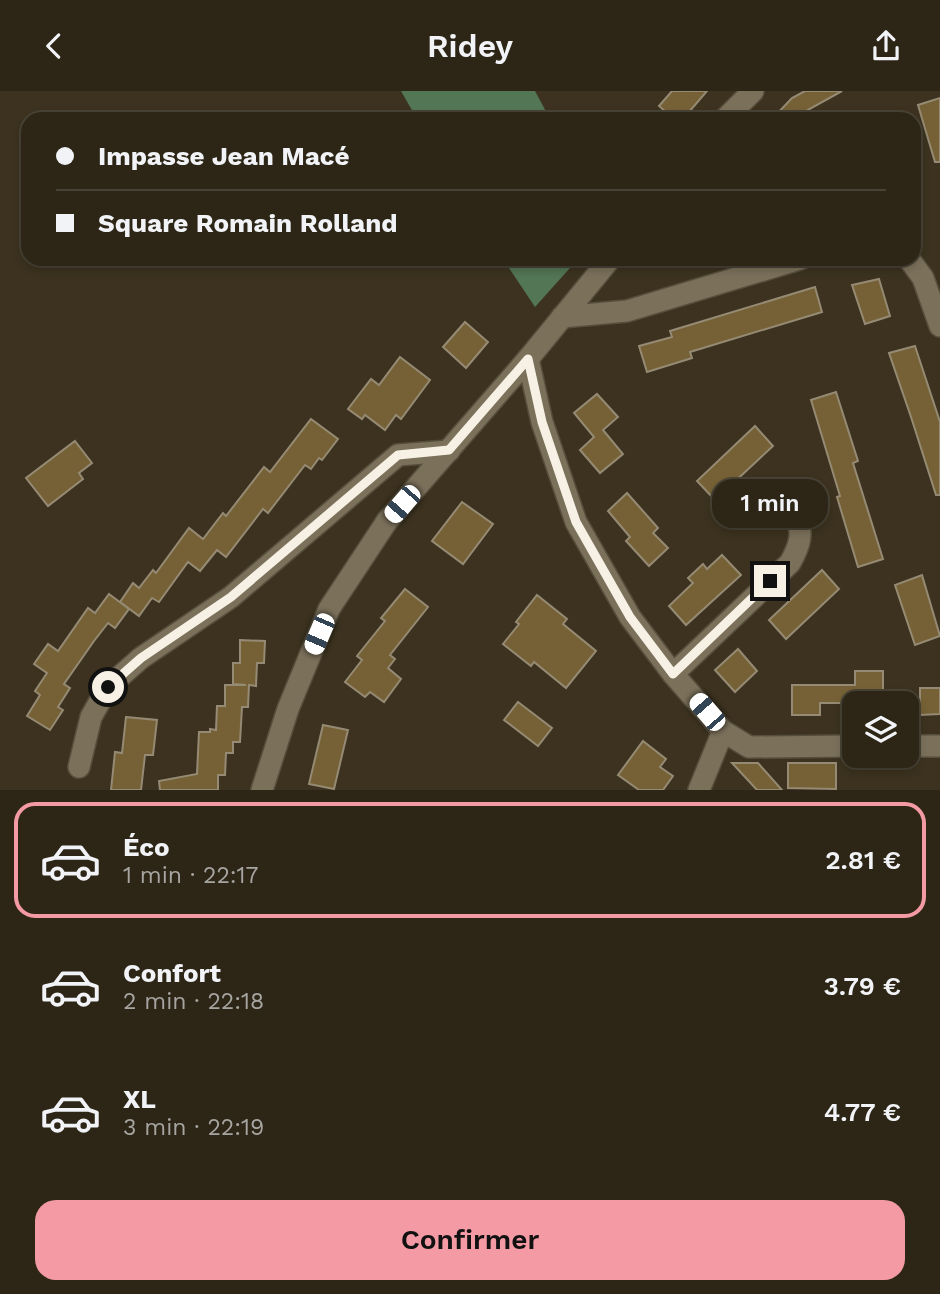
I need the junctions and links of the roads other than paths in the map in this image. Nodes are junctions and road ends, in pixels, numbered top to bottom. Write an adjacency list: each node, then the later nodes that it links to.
1 (753, 91): 2 (street)
2 (732, 112)
3 (604, 266): 7 (street)
4 (777, 266): 7 (street)
5 (914, 266): 6 (street)
6 (936, 301): 8 (street)
7 (562, 317): 9 (street)
8 (940, 326)
9 (528, 359): 10 (street); 12 (street)
10 (449, 450): 17 (street); 18 (street)
11 (797, 515): 12 (street)
12 (673, 674): 13 (street)
13 (723, 731): 14 (street); 19 (street)
14 (842, 746)
15 (919, 746): 16 (street)
16 (940, 746)
17 (79, 767)
18 (262, 790)
19 (699, 790)

